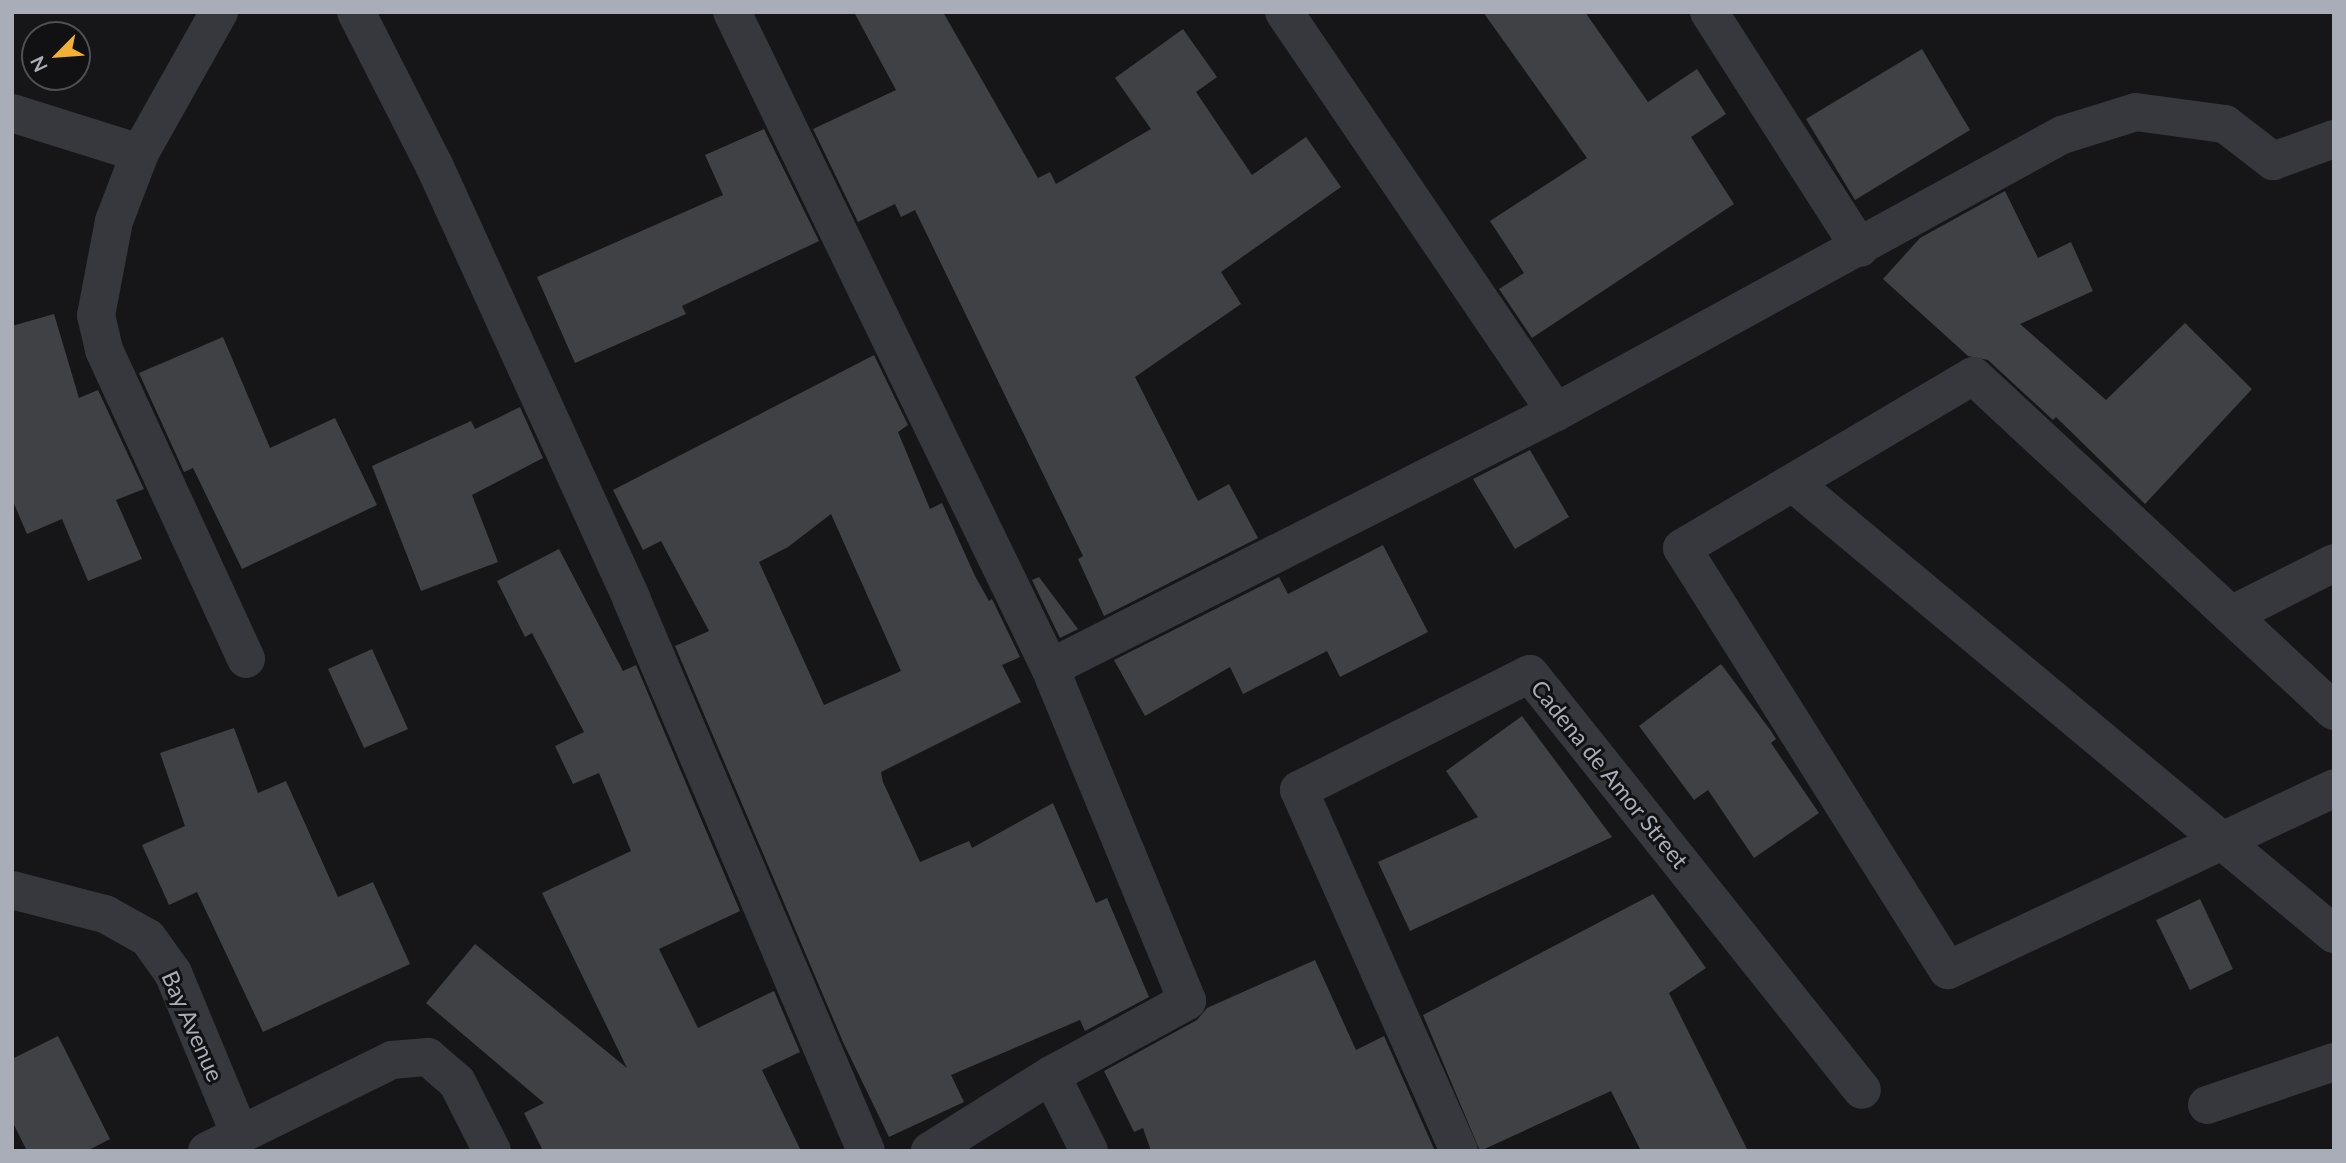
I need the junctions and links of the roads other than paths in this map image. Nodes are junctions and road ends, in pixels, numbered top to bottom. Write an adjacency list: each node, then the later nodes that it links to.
1 (219, 12): 8 (street)
2 (356, 12): 27 (street)
3 (732, 12): 15 (street)
4 (1284, 12): 10 (street)
5 (1709, 12): 9 (street)
6 (12, 113): 8 (street)
7 (2334, 139): 9 (street)
8 (140, 153): 14 (street)
9 (1860, 248): 10 (street)
10 (1556, 412): 15 (street)
11 (1793, 483): 13 (street); 18 (street); 18 (street)
12 (2334, 563): 13 (street)
13 (2231, 615): 16 (street)
14 (246, 659)
15 (1050, 668): 22 (street)
16 (2334, 711)
17 (2334, 788): 18 (street)
18 (2228, 842): 20 (street)
19 (12, 890): 25 (street, Bay Avenue)
20 (2334, 934)
21 (2331, 1071): 24 (street)
22 (1051, 1075): 28 (street); 29 (street)
23 (1862, 1090): 30 (street, Cadena de Amor Street)
24 (2207, 1105)
25 (223, 1143): 26 (street)
26 (492, 1151)
27 (866, 1151)
28 (930, 1151)
29 (1089, 1151)
30 (1459, 1151)

